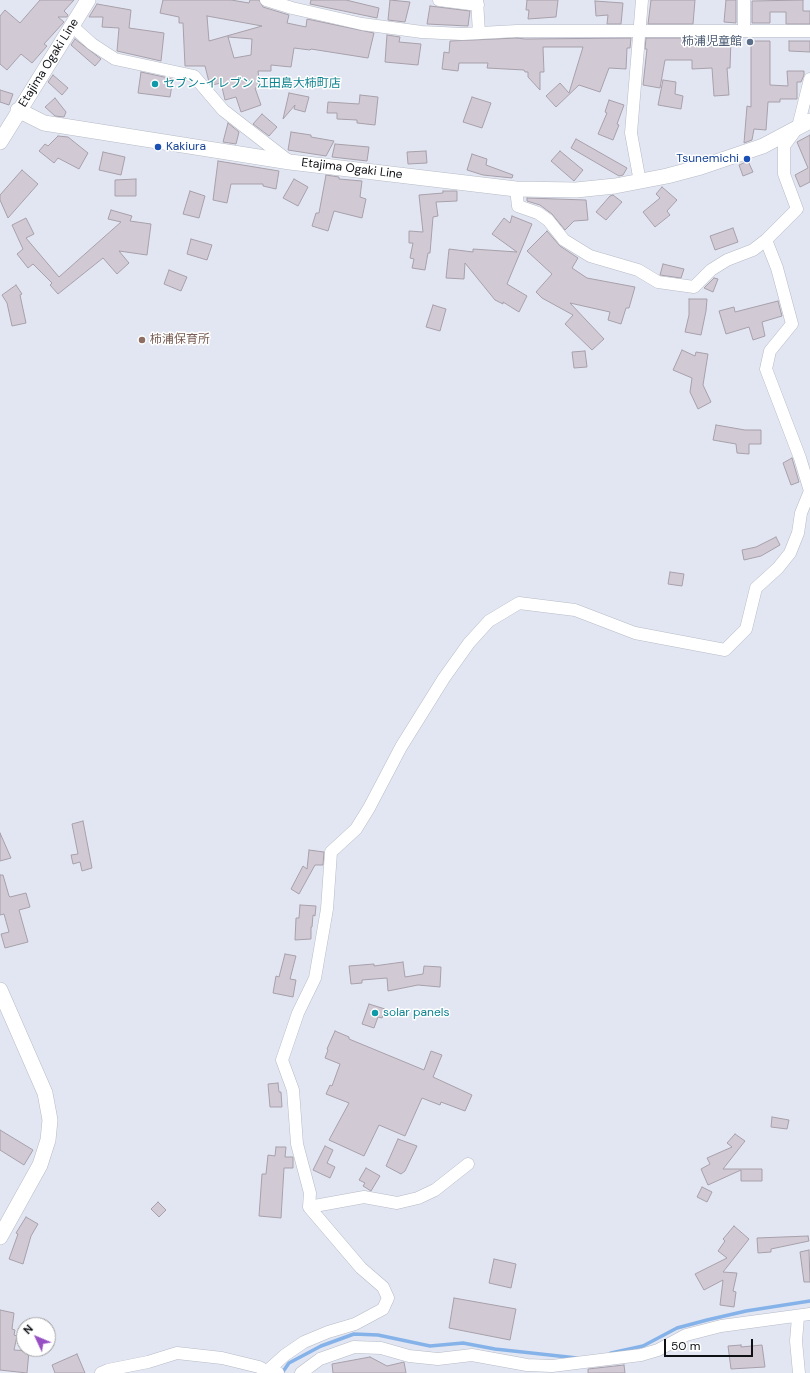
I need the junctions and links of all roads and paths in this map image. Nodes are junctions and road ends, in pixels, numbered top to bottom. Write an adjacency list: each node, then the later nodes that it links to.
1 (88, 0): 8 (main road, Etajima Ogaki Line)
2 (266, 0): 7 (street)
3 (439, 0): 6 (street)
4 (642, 0): 9 (street)
5 (744, 0): 10 (street)
6 (477, 3): 12 (street)
7 (305, 5): 12 (street)
8 (72, 26): 14 (main road, Etajima Ogaki Line); 17 (street)
9 (640, 31): 10 (street); 12 (street); 18 (street)
10 (744, 31): 11 (street)
11 (810, 31)
12 (479, 33)
13 (810, 79): 15 (street)
14 (18, 110): 16 (main road); 17 (main road, Etajima Ogaki Line)
15 (804, 124): 18 (main road, Etajima Ogaki Line); 20 (street)
16 (0, 142)
17 (290, 162): 19 (main road, Etajima Ogaki Line)
18 (640, 182): 19 (main road, Etajima Ogaki Line)
19 (516, 188): 20 (street)
20 (766, 240): 23 (street)
21 (0, 990): 24 (main road)
22 (468, 1164): 23 (street)
23 (309, 1207): 26 (street)
24 (0, 1237)
25 (804, 1316): 29 (street); 30 (street)
26 (265, 1372): 27 (street); 28 (street)
27 (101, 1373)
28 (278, 1373)
29 (301, 1373)
30 (800, 1373)

